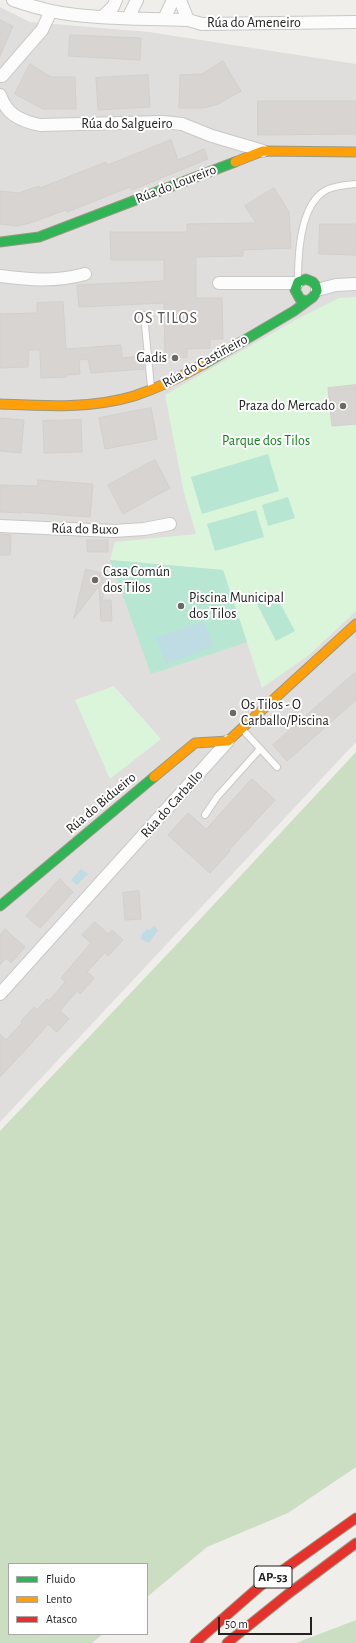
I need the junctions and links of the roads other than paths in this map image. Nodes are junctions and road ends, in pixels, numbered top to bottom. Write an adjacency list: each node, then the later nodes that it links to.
1 (13, 0): 6 (street, Rúa do Ameneiro)
2 (116, 0): 7 (street)
3 (137, 0): 8 (street)
4 (173, 0): 9 (street)
5 (180, 0): 10 (street)
6 (51, 11): 7 (street, Rúa do Ameneiro); 12 (street)
7 (102, 17): 8 (street, Rúa do Ameneiro)
8 (128, 18): 9 (street, Rúa do Ameneiro)
9 (164, 19): 10 (street, Rúa do Ameneiro)
10 (188, 20): 11 (street, Rúa do Ameneiro)
11 (356, 22)
12 (1, 78)
13 (0, 95): 14 (street, Rúa do Salgueiro)
14 (263, 151): 15 (main road, Rúa do Loureiro); 17 (main road, Rúa do Loureiro)
15 (356, 152)
16 (356, 184): 20 (lane)
17 (0, 242)
18 (85, 274): 19 (street)
19 (0, 276)
20 (298, 283): 21 (street); 23 (main road); 24 (main road)
21 (219, 284)
22 (356, 284): 23 (street)
23 (317, 290): 24 (main road, Rúa do Castiñeiro)
24 (307, 301): 26 (main road, Rúa do Castiñeiro)
25 (144, 315): 26 (lane)
26 (151, 389): 27 (main road, Rúa do Castiñeiro)
27 (0, 404)
28 (170, 524): 29 (street, Rúa do Buxo)
29 (0, 526)
30 (356, 624): 31 (main road, Rúa do Carballo)
31 (242, 729): 32 (main road, Rúa do Carballo); 33 (lane)
32 (228, 741): 36 (main road, Rúa do Bidueiro); 37 (street, Rúa do Carballo)
33 (260, 749): 34 (lane); 35 (lane)
34 (277, 767)
35 (205, 815)
36 (0, 906)
37 (0, 994)
38 (356, 1518): 40 (main road, AP-53)
39 (356, 1543): 41 (main road, AP-53)
40 (195, 1643)
41 (227, 1643)

